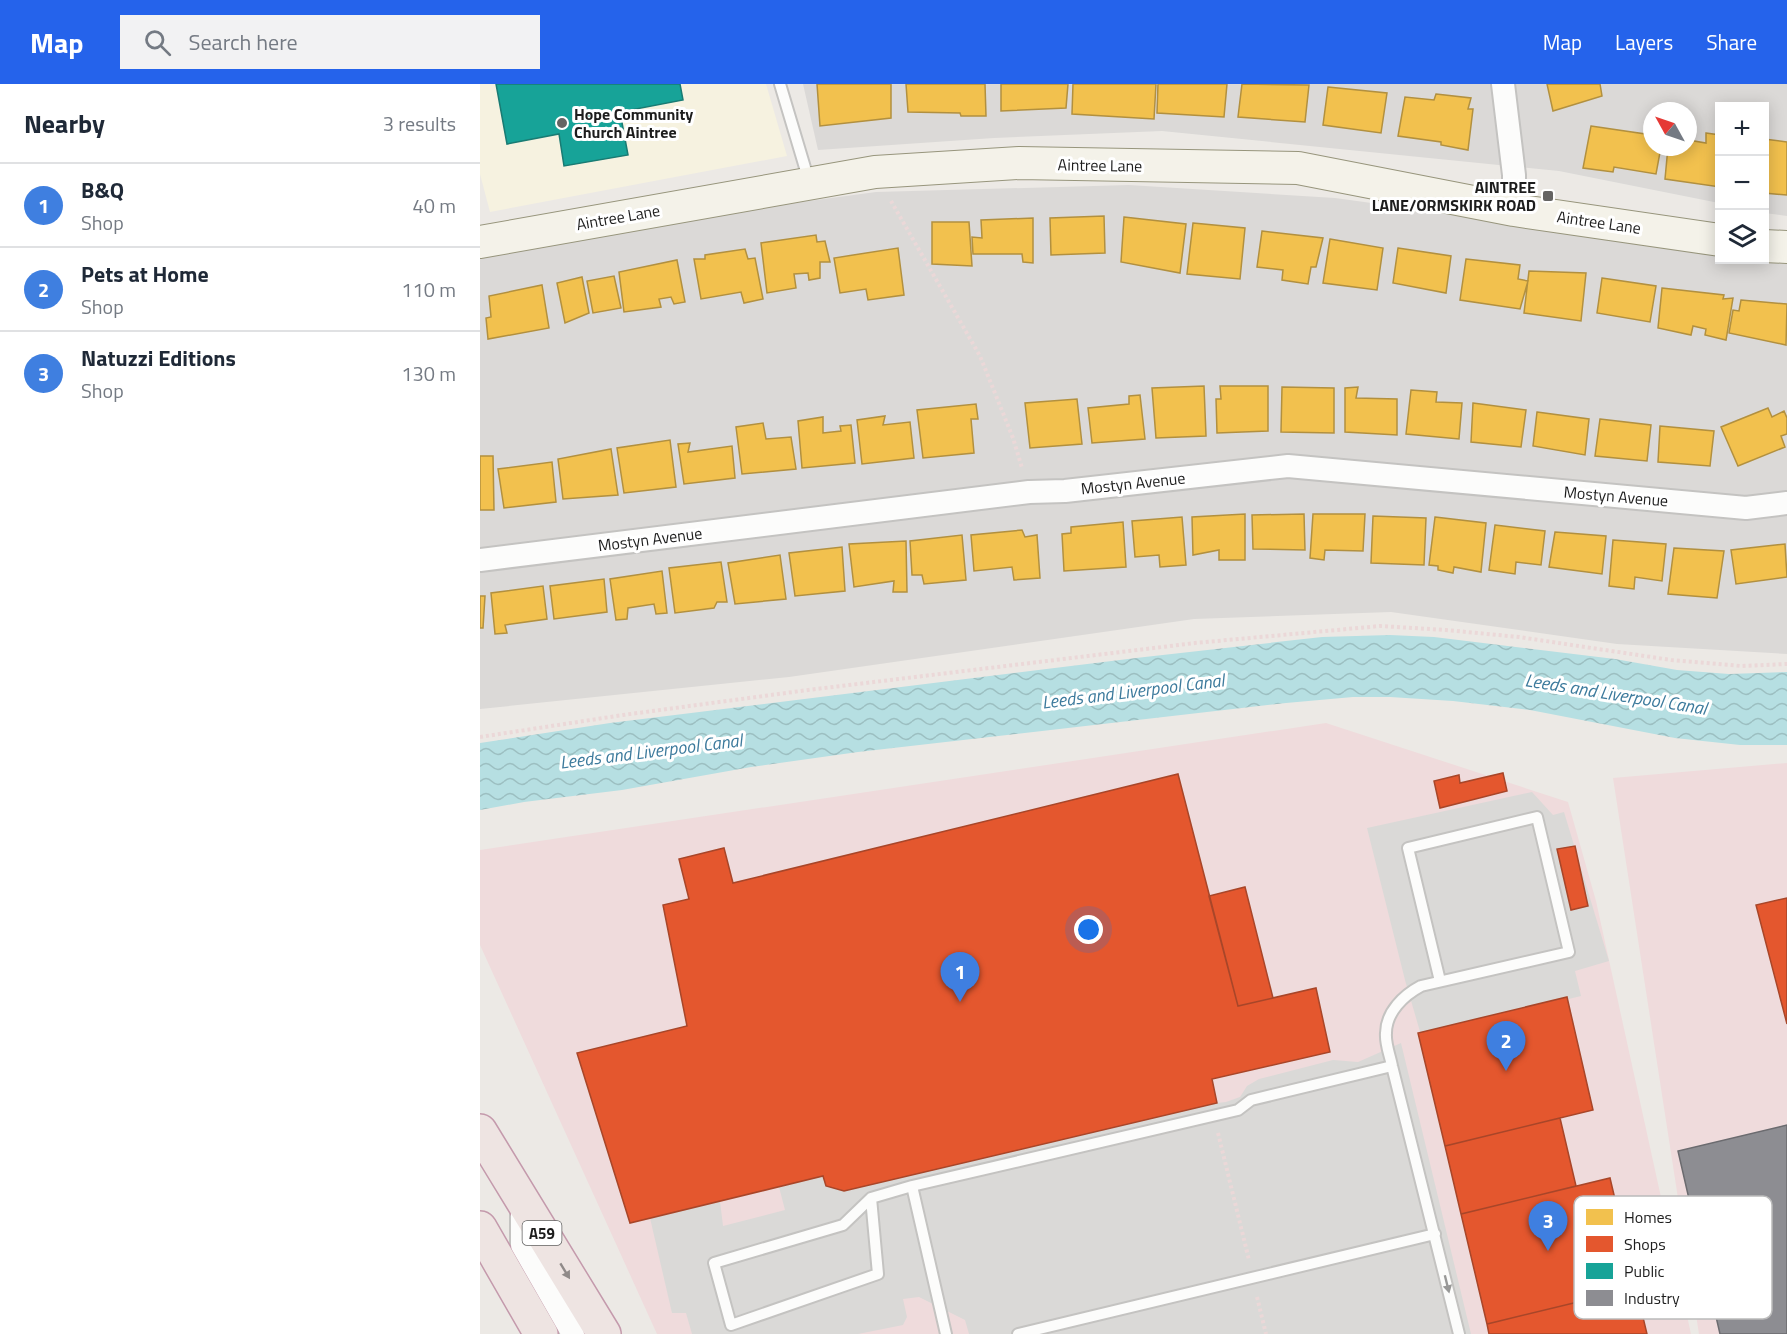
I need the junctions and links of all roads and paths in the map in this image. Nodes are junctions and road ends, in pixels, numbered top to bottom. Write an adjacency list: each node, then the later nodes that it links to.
1 (780, 84): 4 (lane)
2 (1503, 84): 5 (street)
3 (875, 172): 4 (main road, Aintree Lane); 5 (main road, Aintree Lane); 10 (path)
4 (810, 184): 7 (main road, Aintree Lane)
5 (1514, 210): 6 (main road, Aintree Lane)
6 (1715, 239)
7 (480, 242)
8 (1769, 246): 9 (main road)
9 (1787, 247)
10 (1029, 492): 11 (street, Mostyn Avenue); 12 (street, Mostyn Avenue)
11 (1787, 503)
12 (480, 560)
13 (1787, 664): 14 (path)
14 (480, 736)
15 (1440, 981): 15 (lane); 16 (lane)
16 (1392, 1066): 17 (lane); 23 (lane)
17 (1214, 1115): 19 (lane); 24 (path)
18 (480, 1131): 21 (highway, A59)
19 (912, 1186): 20 (lane); 28 (lane)
20 (871, 1198): 20 (lane)
21 (522, 1199): 26 (street, A59); 27 (highway, A59, one-way to 27)
22 (480, 1228): 25 (highway)
23 (1435, 1234): 24 (lane); 31 (lane, one-way to 31)
24 (1253, 1278): 29 (lane); 30 (path)
25 (541, 1334)
26 (573, 1334)
27 (604, 1334)
28 (946, 1334)
29 (1018, 1334)
30 (1266, 1334)
31 (1459, 1334)

